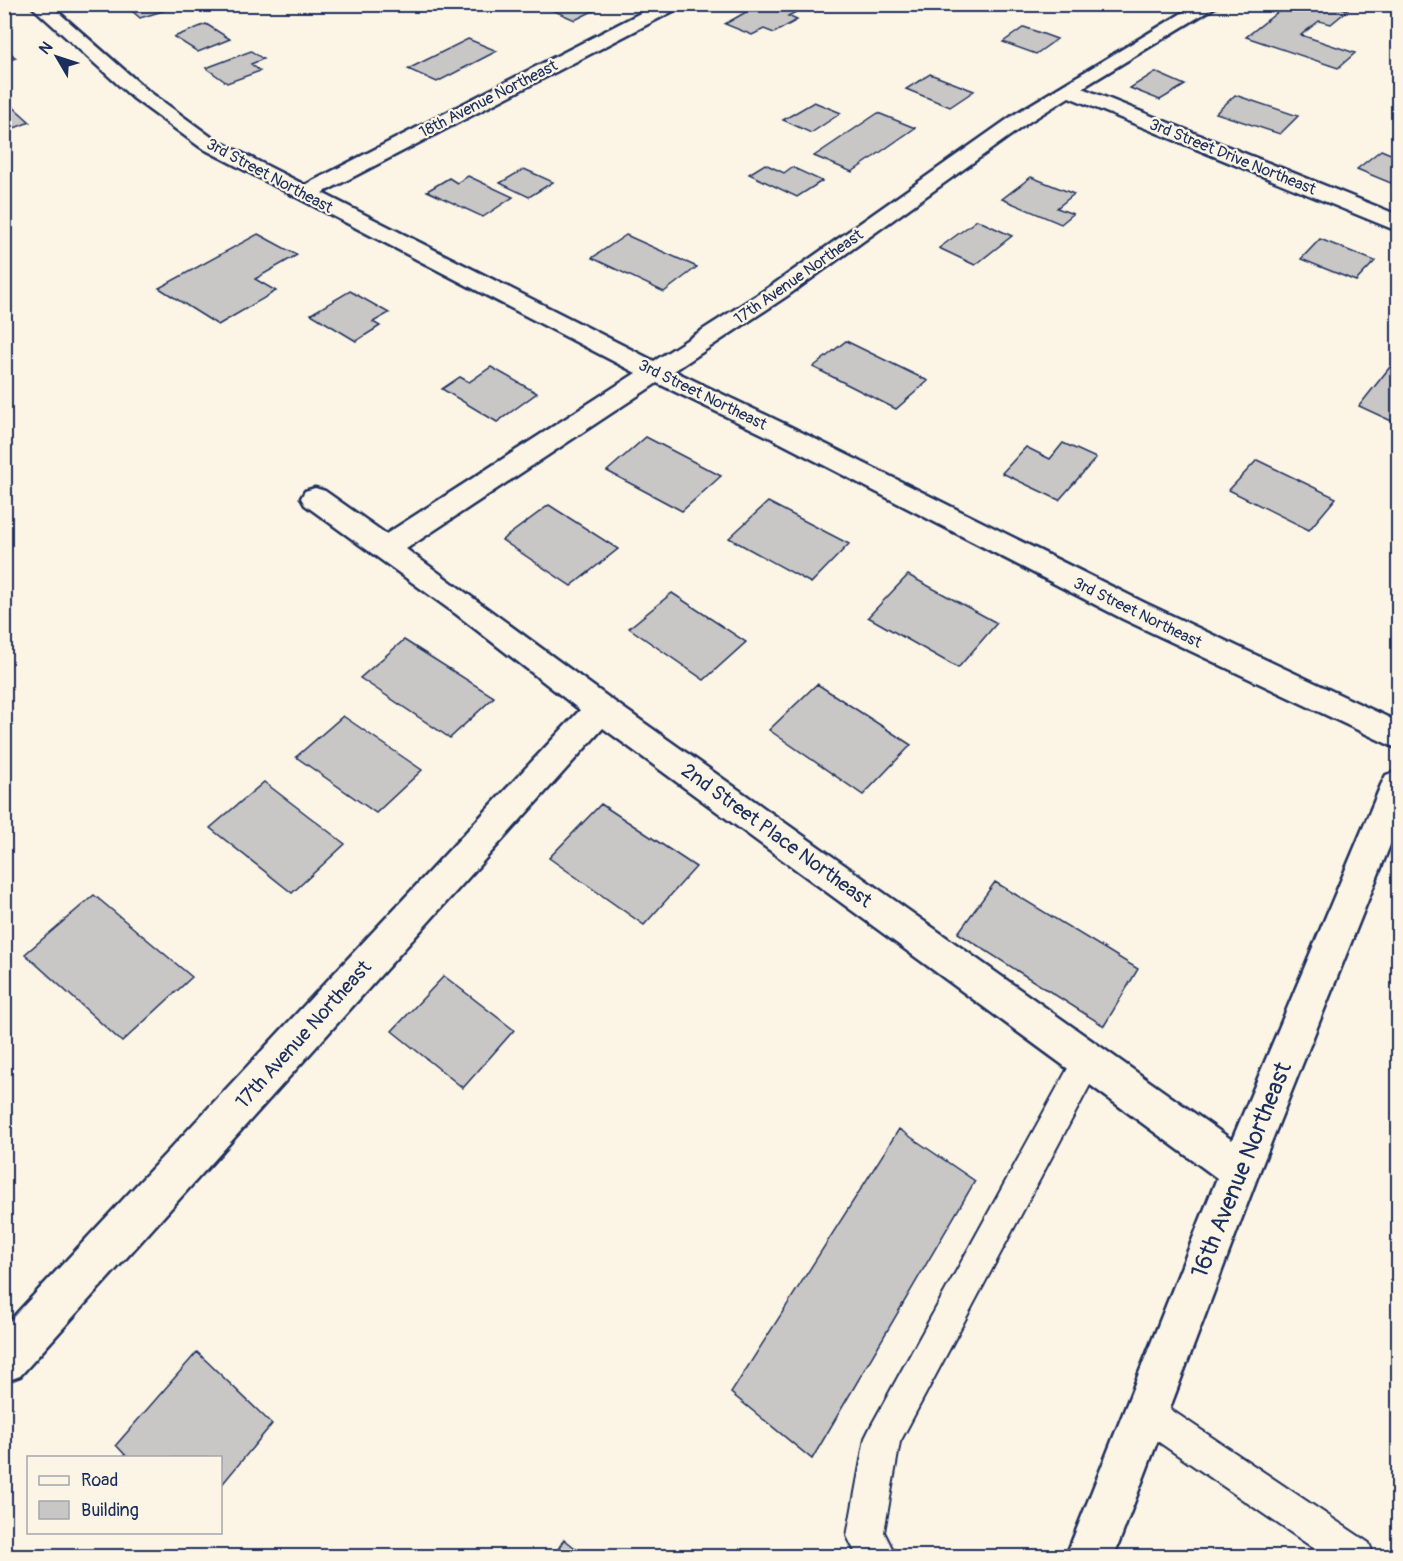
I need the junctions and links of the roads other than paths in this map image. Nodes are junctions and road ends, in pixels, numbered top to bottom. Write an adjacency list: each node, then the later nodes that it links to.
1 (38, 4): 5 (street, 3rd Street Northeast)
2 (673, 4): 5 (street, 18th Avenue Northeast)
3 (1211, 4): 4 (street, 17th Avenue Northeast)
4 (1067, 89): 6 (street, 3rd Street Drive Northeast); 7 (street, 17th Avenue Northeast)
5 (304, 194): 7 (street, 3rd Street Northeast)
6 (1398, 223)
7 (655, 372): 9 (street, 17th Avenue Northeast); 11 (street, 3rd Street Northeast)
8 (315, 498): 9 (street, 2nd Street Place Northeast)
9 (385, 549): 10 (street, 2nd Street Place Northeast)
10 (601, 709): 13 (street, 2nd Street Place Northeast); 15 (street, 17th Avenue Northeast)
11 (1398, 736)
12 (1398, 785): 14 (street, 16th Avenue Northeast)
13 (1088, 1060): 14 (street, 2nd Street Place Northeast); 17 (lane)
14 (1240, 1170): 16 (street, 16th Avenue Northeast)
15 (4, 1360)
16 (1146, 1413): 18 (street, 16th Avenue Northeast); 19 (lane)
17 (878, 1557)
18 (1090, 1557)
19 (1356, 1557)

